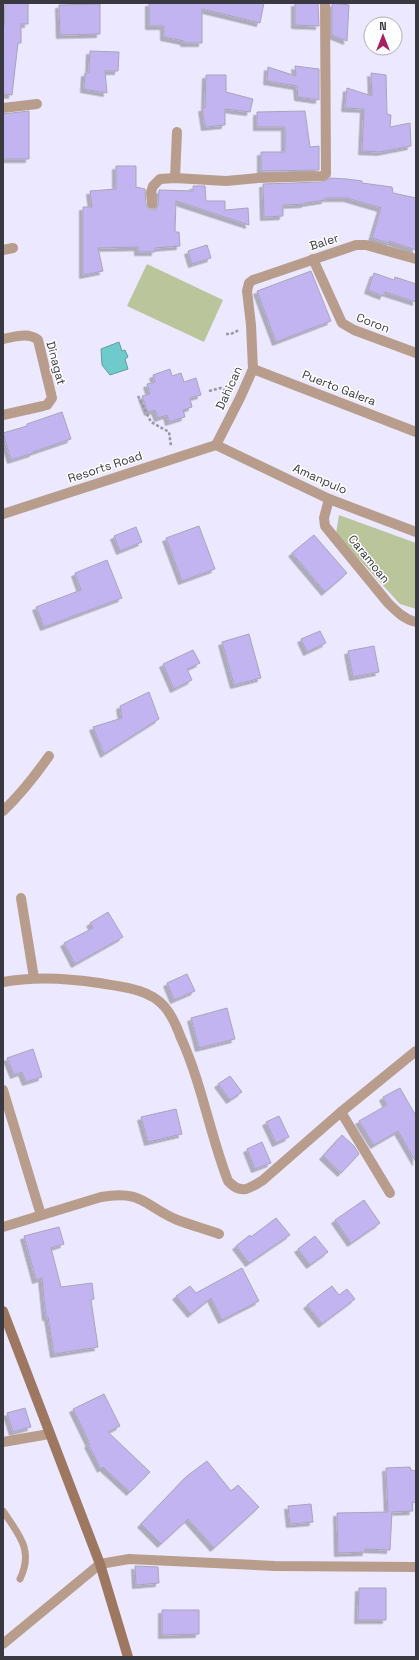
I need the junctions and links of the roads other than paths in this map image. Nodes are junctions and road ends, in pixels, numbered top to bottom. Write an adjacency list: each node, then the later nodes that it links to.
1 (325, 3): 5 (street)
2 (37, 104): 3 (street)
3 (3, 108)
4 (177, 132): 5 (street)
5 (175, 178): 6 (street)
6 (152, 204)
7 (313, 259): 8 (street, Baler); 9 (street, Baler); 11 (street, Coron)
8 (416, 259)
9 (247, 291): 12 (street, Dahican)
10 (3, 339): 13 (street, Dinagat)
11 (416, 353)
12 (253, 369): 14 (street, Puerto Galera); 15 (street, Dahican)
13 (3, 415)
14 (416, 432)
15 (216, 445): 16 (street, Amanpulo); 17 (street, Resorts Road)
16 (329, 499): 18 (street, Amanpulo); 19 (street, Caramoan)
17 (3, 514)
18 (416, 532)
19 (416, 622)
20 (49, 756): 21 (street)
21 (3, 811)
22 (21, 898): 23 (street)
23 (34, 978): 24 (street); 27 (street)
24 (3, 982)
25 (416, 1051): 27 (street)
26 (3, 1090): 29 (street)
27 (341, 1112): 28 (street)
28 (390, 1193)
29 (41, 1215): 30 (street); 31 (street)
30 (3, 1227)
31 (219, 1234)
32 (3, 1311): 33 (street)
33 (49, 1434): 34 (street); 36 (street)
34 (3, 1442)
35 (3, 1511): 38 (lane)
36 (100, 1564): 37 (street); 39 (street); 40 (street)
37 (416, 1568)
38 (20, 1579)
39 (3, 1644)
40 (128, 1657)

